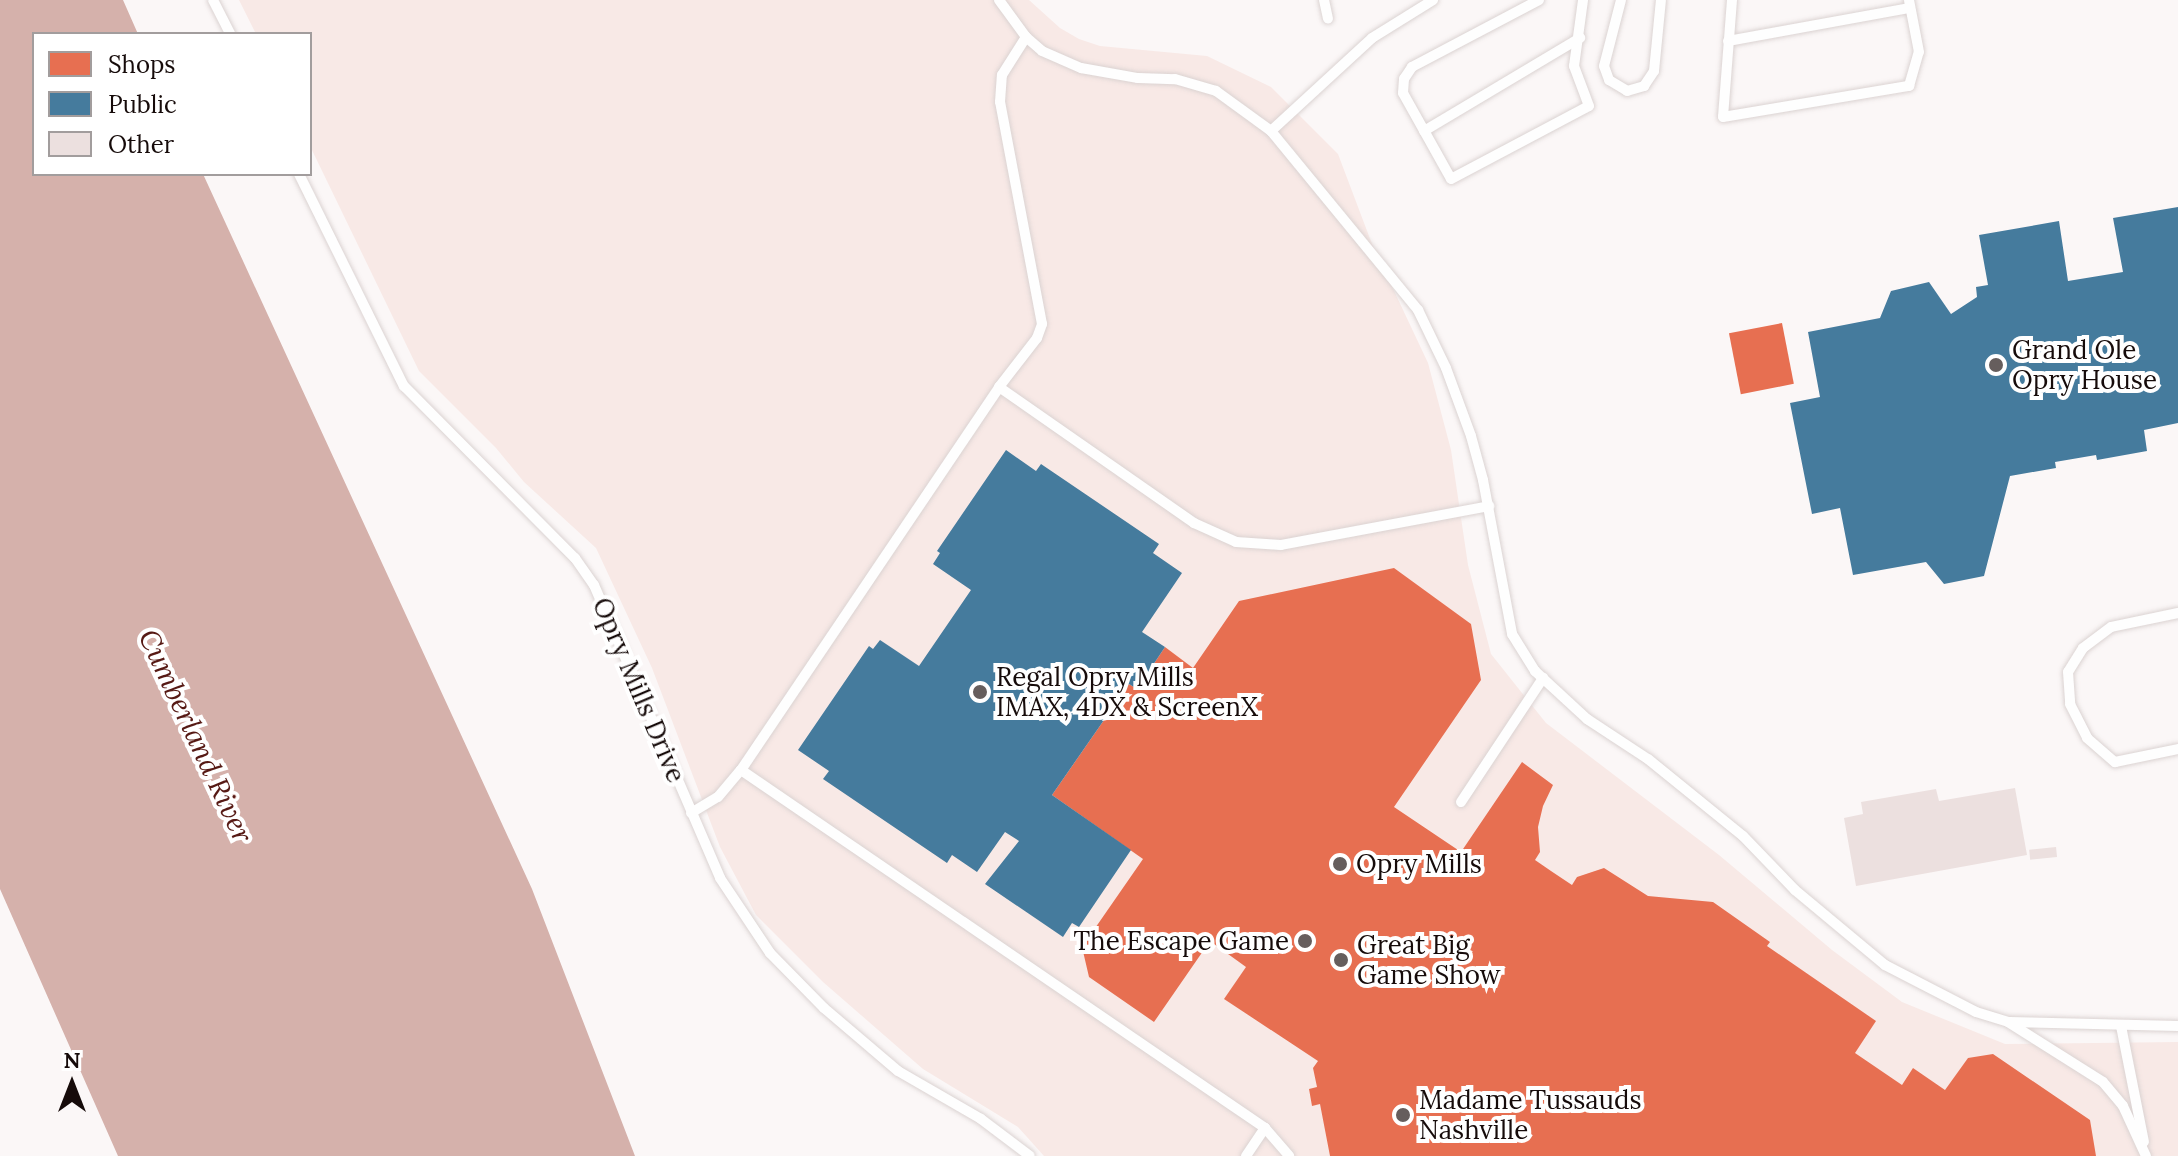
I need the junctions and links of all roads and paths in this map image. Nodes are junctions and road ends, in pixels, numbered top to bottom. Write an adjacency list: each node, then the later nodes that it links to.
1 (213, 0): 12 (lane)
2 (999, 0): 13 (lane)
3 (1324, 0): 11 (lane)
4 (1433, 0): 16 (lane)
5 (1539, 0): 17 (lane)
6 (1583, 0): 14 (lane)
7 (1621, 0): 8 (lane)
8 (1661, 0)
9 (1732, 0): 15 (lane)
10 (1909, 4): 15 (lane); 15 (lane)
11 (1328, 19)
12 (229, 32)
13 (1026, 37): 16 (lane); 19 (lane)
14 (1580, 38): 17 (lane); 17 (lane)
15 (1728, 41)
16 (1271, 131): 20 (lane)
17 (1424, 131)
18 (300, 176): 26 (lane, Opry Mills Drive)
19 (999, 387): 20 (lane); 24 (lane)
20 (1489, 506): 22 (lane)
21 (2178, 613): 23 (lane)
22 (1543, 678): 25 (lane); 27 (lane)
23 (2178, 749)
24 (741, 770): 26 (lane); 30 (lane)
25 (1461, 802)
26 (691, 813): 31 (lane, Opry Mills Drive)
27 (2008, 1022): 28 (lane); 34 (lane)
28 (2121, 1026): 29 (lane); 34 (lane)
29 (2178, 1026)
30 (1265, 1128): 32 (lane); 33 (lane)
31 (1030, 1156)
32 (1246, 1156)
33 (1289, 1156)
34 (2146, 1156)

